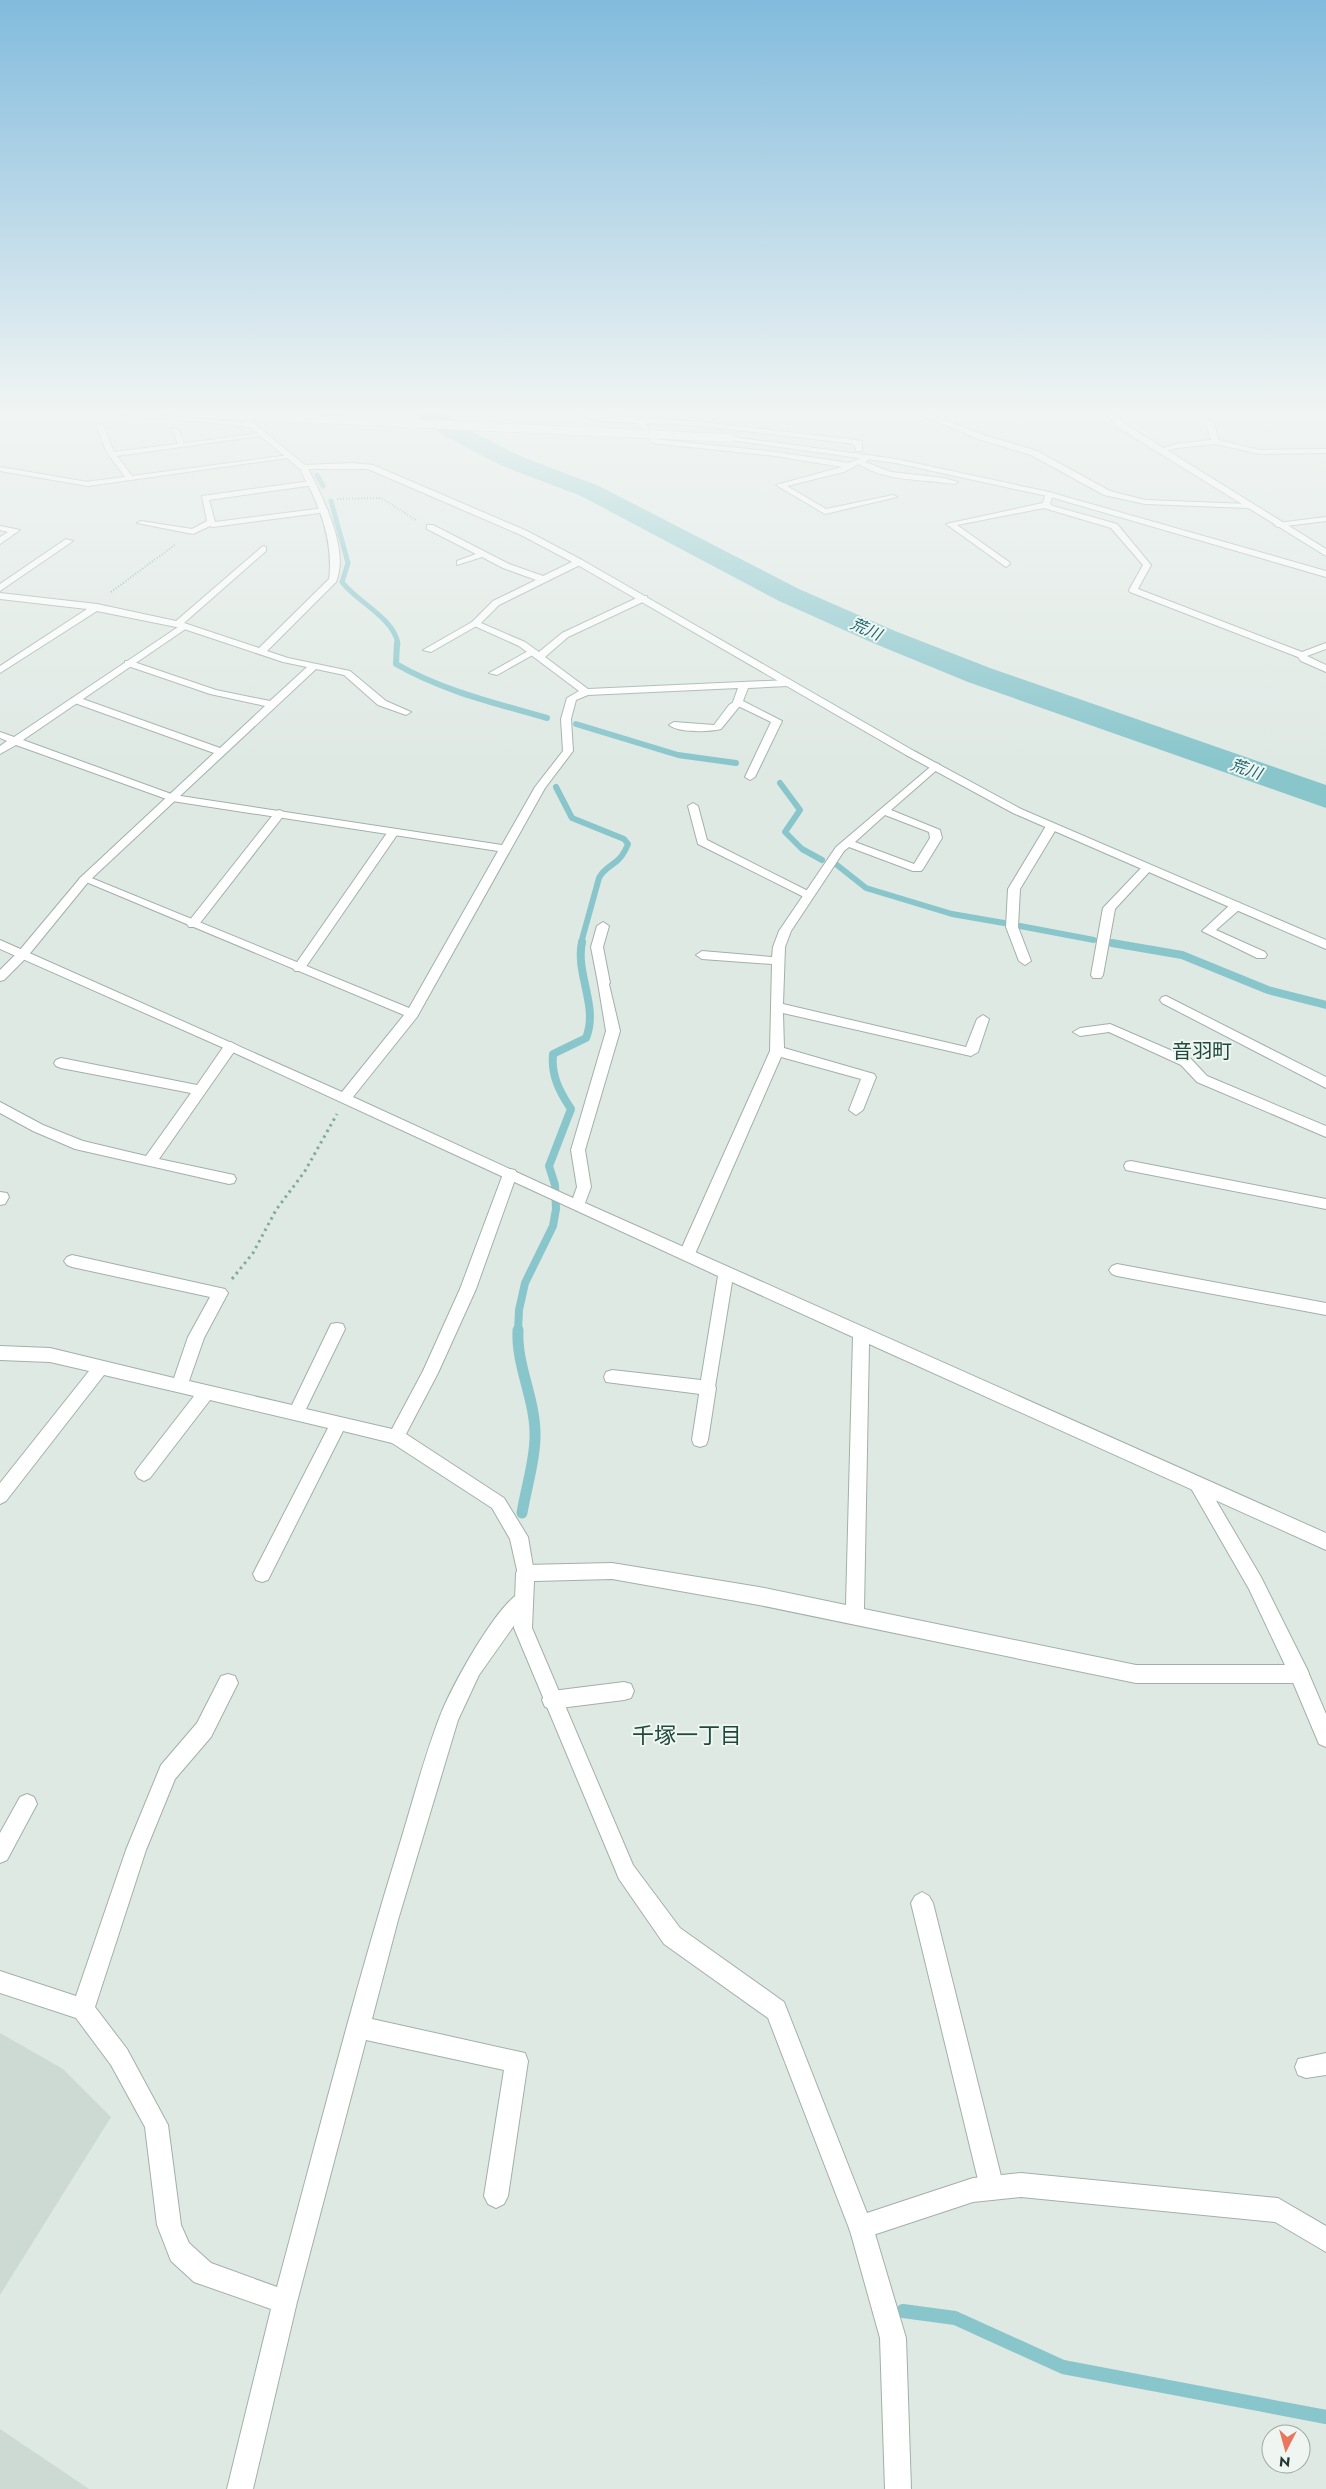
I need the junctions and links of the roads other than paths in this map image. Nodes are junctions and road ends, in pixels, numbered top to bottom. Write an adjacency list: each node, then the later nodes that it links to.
1 (9, 529): 12 (street)
2 (177, 529): 3 (street)
3 (198, 529)
4 (329, 529): 32 (street)
5 (434, 529): 16 (street)
6 (515, 529): 18 (street)
7 (957, 529): 20 (street)
8 (1117, 529): 34 (street)
9 (1171, 529): 21 (street)
10 (1202, 529): 17 (street)
11 (1285, 529): 15 (street)
12 (0, 541)
13 (69, 541): 23 (street)
14 (263, 549): 29 (street)
15 (1326, 553)
16 (483, 554): 19 (street); 22 (street)
17 (1307, 559)
18 (579, 562): 22 (street); 25 (street)
19 (460, 563)
20 (1006, 564)
21 (1326, 574)
22 (543, 579): 28 (street)
23 (0, 588)
24 (5, 597): 26 (street); 27 (street)
25 (644, 598): 33 (street); 40 (street)
26 (0, 604)
27 (94, 607): 29 (street); 38 (street)
28 (475, 624): 31 (street); 33 (street)
29 (180, 625): 32 (street); 35 (street)
30 (1326, 646): 34 (street)
31 (428, 650)
32 (261, 651): 36 (street)
33 (536, 654): 39 (street); 42 (street)
34 (1302, 655): 37 (street)
35 (128, 663): 43 (street); 45 (street)
36 (314, 666): 45 (street); 46 (street)
37 (1326, 669)
38 (0, 670)
39 (494, 674)
40 (788, 683): 41 (street); 52 (street)
41 (744, 686): 42 (street); 44 (street)
42 (586, 692): 61 (street)
43 (76, 700): 49 (street); 51 (street)
44 (738, 702): 47 (street); 53 (street)
45 (273, 705): 51 (street)
46 (406, 712)
47 (674, 726)
48 (0, 736): 49 (street)
49 (16, 742): 50 (street); 54 (street)
50 (0, 751)
51 (222, 752): 54 (street)
52 (935, 766): 56 (street); 58 (street)
53 (750, 777)
54 (172, 798): 57 (street); 63 (street)
55 (693, 806): 64 (street)
56 (884, 811): 60 (street); 60 (street)
57 (280, 814): 59 (street); 66 (street)
58 (1052, 826): 62 (street); 74 (street)
59 (393, 832): 61 (street); 75 (street)
60 (848, 843): 64 (street)
61 (505, 849): 80 (street)
62 (1147, 868): 65 (street); 76 (street)
63 (85, 879): 66 (street); 70 (street)
64 (808, 894): 73 (street)
65 (1236, 906): 69 (street); 72 (street)
66 (193, 924): 75 (street)
67 (603, 926): 96 (street)
68 (0, 944): 70 (street)
69 (1326, 946)
70 (23, 954): 77 (street); 83 (street)
71 (702, 955): 73 (street)
72 (1261, 955)
73 (778, 961): 79 (street)
74 (1025, 961)
75 (300, 968): 80 (street)
76 (1097, 974)
77 (0, 978)
78 (1166, 1000): 86 (street)
79 (776, 1007): 81 (street); 84 (street)
80 (412, 1014): 88 (street)
81 (984, 1019)
82 (1080, 1032): 91 (street)
83 (230, 1046): 87 (street); 88 (street)
84 (777, 1051): 90 (street); 98 (street)
85 (61, 1063): 87 (street)
86 (1326, 1082)
87 (200, 1090): 92 (street)
88 (345, 1098): 94 (street)
89 (0, 1108): 92 (street)
90 (856, 1110)
91 (1326, 1132)
92 (149, 1162): 95 (street)
93 (1131, 1166): 97 (street)
94 (510, 1174): 96 (street); 113 (street)
95 (229, 1179)
96 (572, 1204): 98 (street)
97 (1326, 1204)
98 (687, 1254): 101 (street)
99 (72, 1261): 108 (street)
100 (1117, 1270): 102 (street)
101 (726, 1272): 104 (street); 109 (street)
102 (1326, 1309)
103 (338, 1329): 111 (street)
104 (861, 1332): 116 (street); 122 (street)
105 (0, 1353): 106 (street)
106 (101, 1367): 108 (street); 117 (street)
107 (612, 1377): 109 (street)
108 (180, 1385): 110 (street)
109 (708, 1388): 114 (street)
110 (207, 1392): 111 (street); 115 (street)
111 (296, 1413): 112 (street)
112 (339, 1422): 113 (street); 120 (street)
113 (396, 1437): 119 (street)
114 (700, 1440)
115 (144, 1473)
116 (1198, 1485): 118 (street); 123 (street)
117 (0, 1496)
118 (1326, 1542)
119 (525, 1573): 121 (street); 122 (street)
120 (262, 1574)
121 (523, 1600): 126 (street); 133 (street)
122 (855, 1616): 123 (street)
123 (1299, 1674): 127 (street)
124 (228, 1683): 132 (street)
125 (624, 1691): 126 (street)
126 (552, 1700): 136 (street)
127 (1326, 1737)
128 (27, 1804): 129 (street)
129 (0, 1853)
130 (922, 1903): 134 (street)
131 (0, 1982): 132 (street)
132 (83, 2009): 138 (street)
133 (358, 2027): 135 (street); 138 (street)
134 (992, 2188): 136 (street); 137 (street)
135 (496, 2196)
136 (861, 2227): 140 (street)
137 (1326, 2240)
138 (285, 2302): 139 (street)
139 (240, 2489)
140 (898, 2489)

